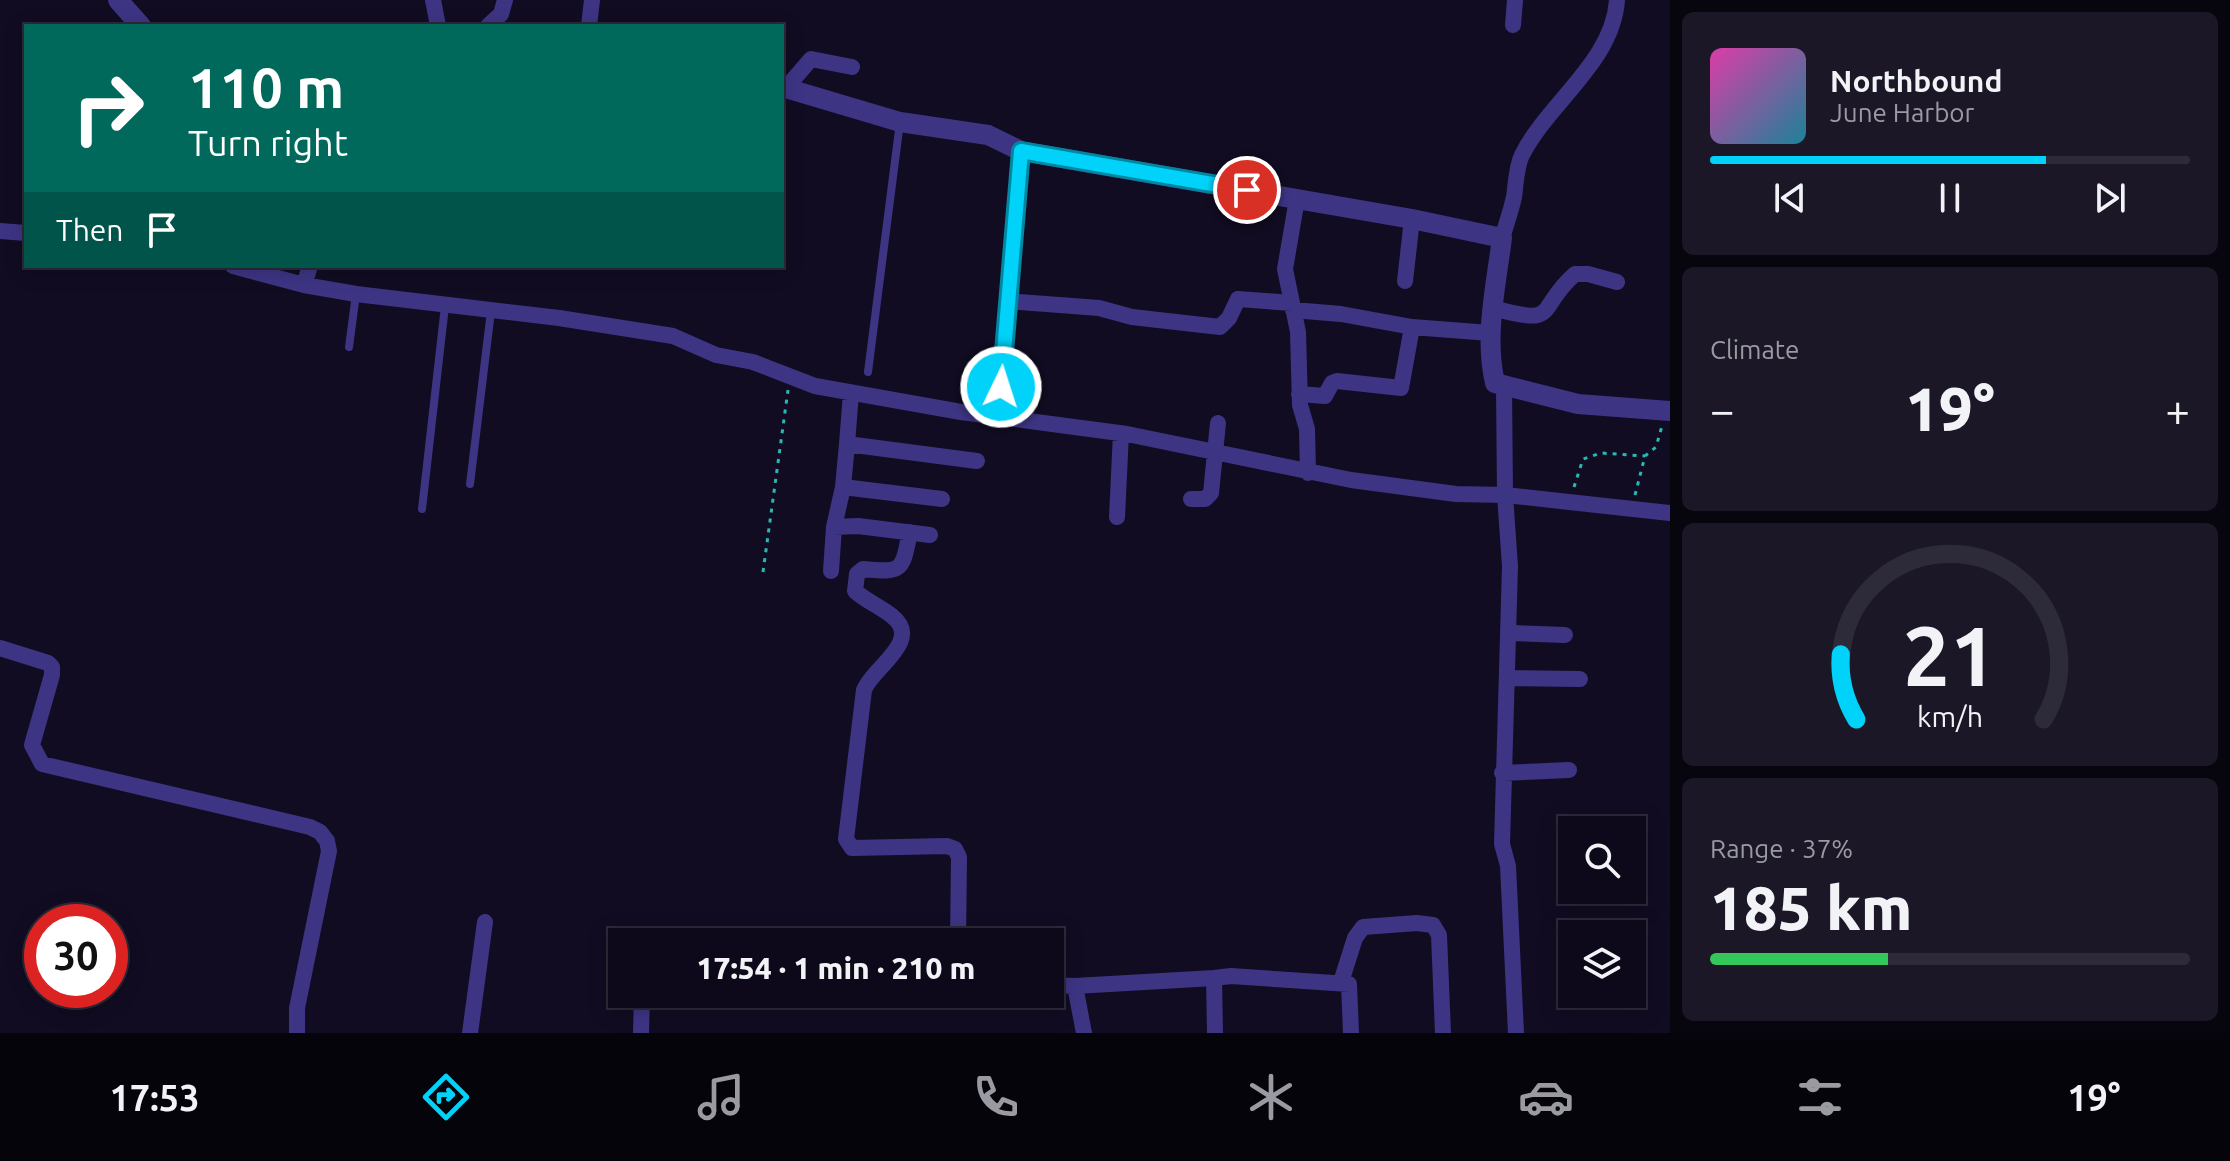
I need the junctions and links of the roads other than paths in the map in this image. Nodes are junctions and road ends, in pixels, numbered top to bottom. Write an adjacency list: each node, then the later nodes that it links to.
1 (118, 0): 7 (street)
2 (433, 0): 8 (street)
3 (505, 0): 9 (street)
4 (592, 0): 10 (street)
5 (1515, 0): 11 (street)
6 (1617, 0): 20 (street)
7 (139, 24)
8 (438, 24)
9 (490, 24)
10 (589, 24)
11 (1513, 25)
12 (852, 67): 13 (street)
13 (784, 87): 14 (street)
14 (900, 122): 15 (street); 35 (lane)
15 (1021, 151): 16 (street); 27 (street)
16 (1297, 199): 17 (street); 29 (street)
17 (1412, 219): 20 (street); 23 (street)
18 (0, 231): 19 (street)
19 (24, 233)
20 (1502, 238): 30 (street)
21 (240, 268): 25 (street)
22 (309, 268): 25 (street)
23 (1405, 281)
24 (1617, 282): 30 (street)
25 (304, 285): 26 (street)
26 (356, 294): 28 (street); 34 (lane)
27 (1007, 301): 29 (street); 40 (street)
28 (445, 306): 31 (street); 52 (lane)
29 (1292, 307): 32 (street); 38 (street)
30 (1493, 308): 33 (street)
31 (491, 311): 37 (street); 47 (lane)
32 (1412, 327): 33 (street); 38 (street)
33 (1490, 333): 36 (street)
34 (349, 347)
35 (868, 372)
36 (1504, 387): 39 (street); 49 (street)
37 (851, 393): 40 (street); 43 (street)
38 (1299, 394): 46 (street)
39 (1669, 406)
40 (998, 415): 42 (street)
41 (1218, 423): 44 (street)
42 (1121, 433): 44 (street); 54 (street)
43 (847, 444): 45 (street); 48 (street)
44 (1217, 453): 46 (street); 51 (street)
45 (977, 461)
46 (1308, 473): 49 (street)
47 (470, 484)
48 (843, 487): 50 (street); 55 (street)
49 (1505, 495): 53 (street); 59 (street)
50 (942, 499)
51 (1191, 499)
52 (422, 509)
53 (1670, 513)
54 (1117, 517)
55 (834, 527): 56 (street); 58 (street)
56 (910, 532): 57 (street); 67 (street)
57 (930, 535)
58 (831, 571)
59 (1509, 633): 60 (street); 62 (street)
60 (1565, 635)
61 (0, 648): 73 (street)
62 (1507, 678): 63 (street); 65 (street)
63 (1580, 679)
64 (1569, 770): 65 (street)
65 (1502, 773): 80 (street)
66 (485, 922): 74 (street)
67 (958, 928)
68 (1214, 978): 69 (street); 71 (street); 77 (street)
69 (1341, 982): 78 (street); 79 (street)
70 (1064, 986): 71 (street)
71 (1075, 986): 76 (street)
72 (642, 1008): 75 (street)
73 (297, 1033)
74 (470, 1033)
75 (641, 1033)
76 (1084, 1033)
77 (1215, 1033)
78 (1351, 1033)
79 (1443, 1033)
80 (1516, 1033)

